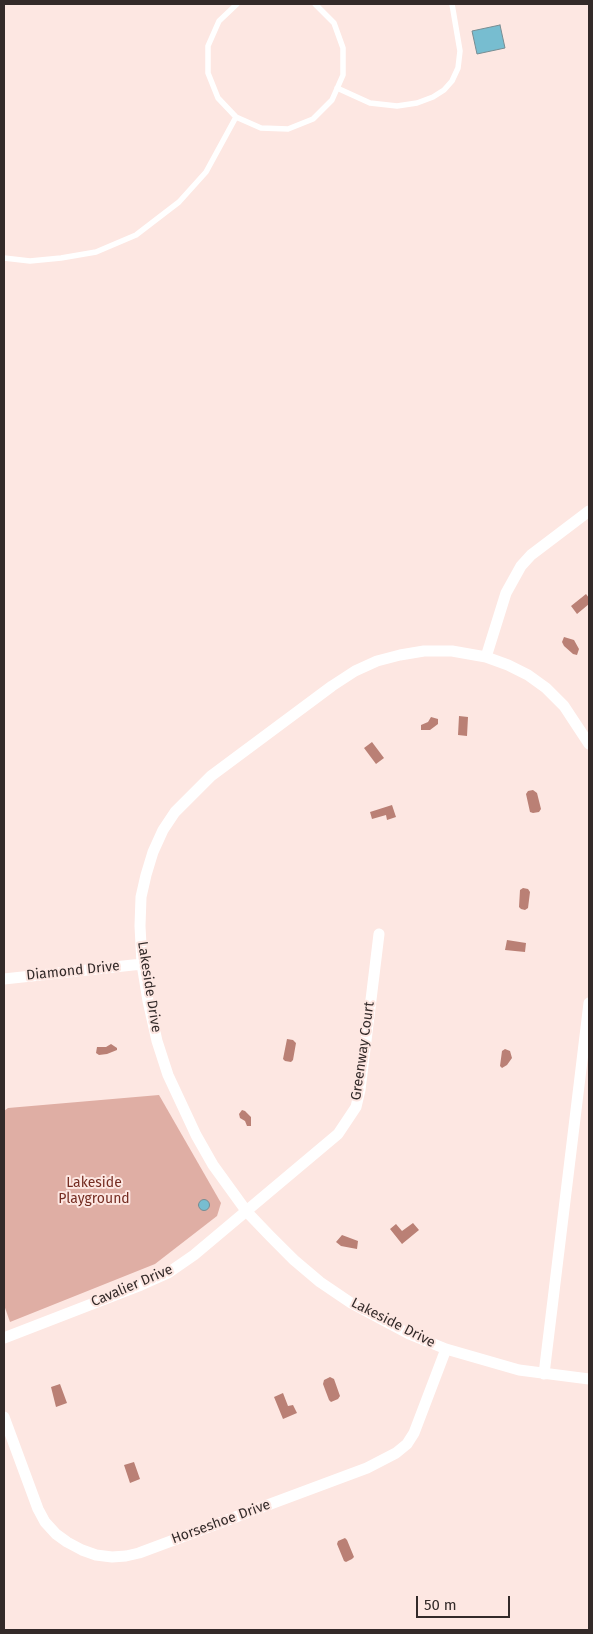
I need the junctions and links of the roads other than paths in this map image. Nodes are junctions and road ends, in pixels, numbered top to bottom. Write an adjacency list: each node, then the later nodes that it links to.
1 (237, 4): 5 (lane)
2 (315, 4): 4 (lane)
3 (452, 4): 4 (lane)
4 (338, 88): 5 (lane)
5 (236, 117): 6 (lane)
6 (4, 258)
7 (589, 511): 8 (street)
8 (486, 657): 9 (street, Lakeside Drive); 11 (street, Lakeside Drive)
9 (589, 744)
10 (379, 934): 14 (street, Greenway Court)
11 (142, 964): 12 (street, Diamond Drive); 14 (street, Lakeside Drive)
12 (4, 979)
13 (589, 1003): 17 (street)
14 (247, 1212): 15 (street, Cavalier Drive); 16 (street, Lakeside Drive)
15 (4, 1338)
16 (446, 1350): 17 (street, Lakeside Drive); 19 (street, Horseshoe Drive)
17 (544, 1374): 18 (street, Lakeside Drive)
18 (589, 1379)
19 (4, 1417)

